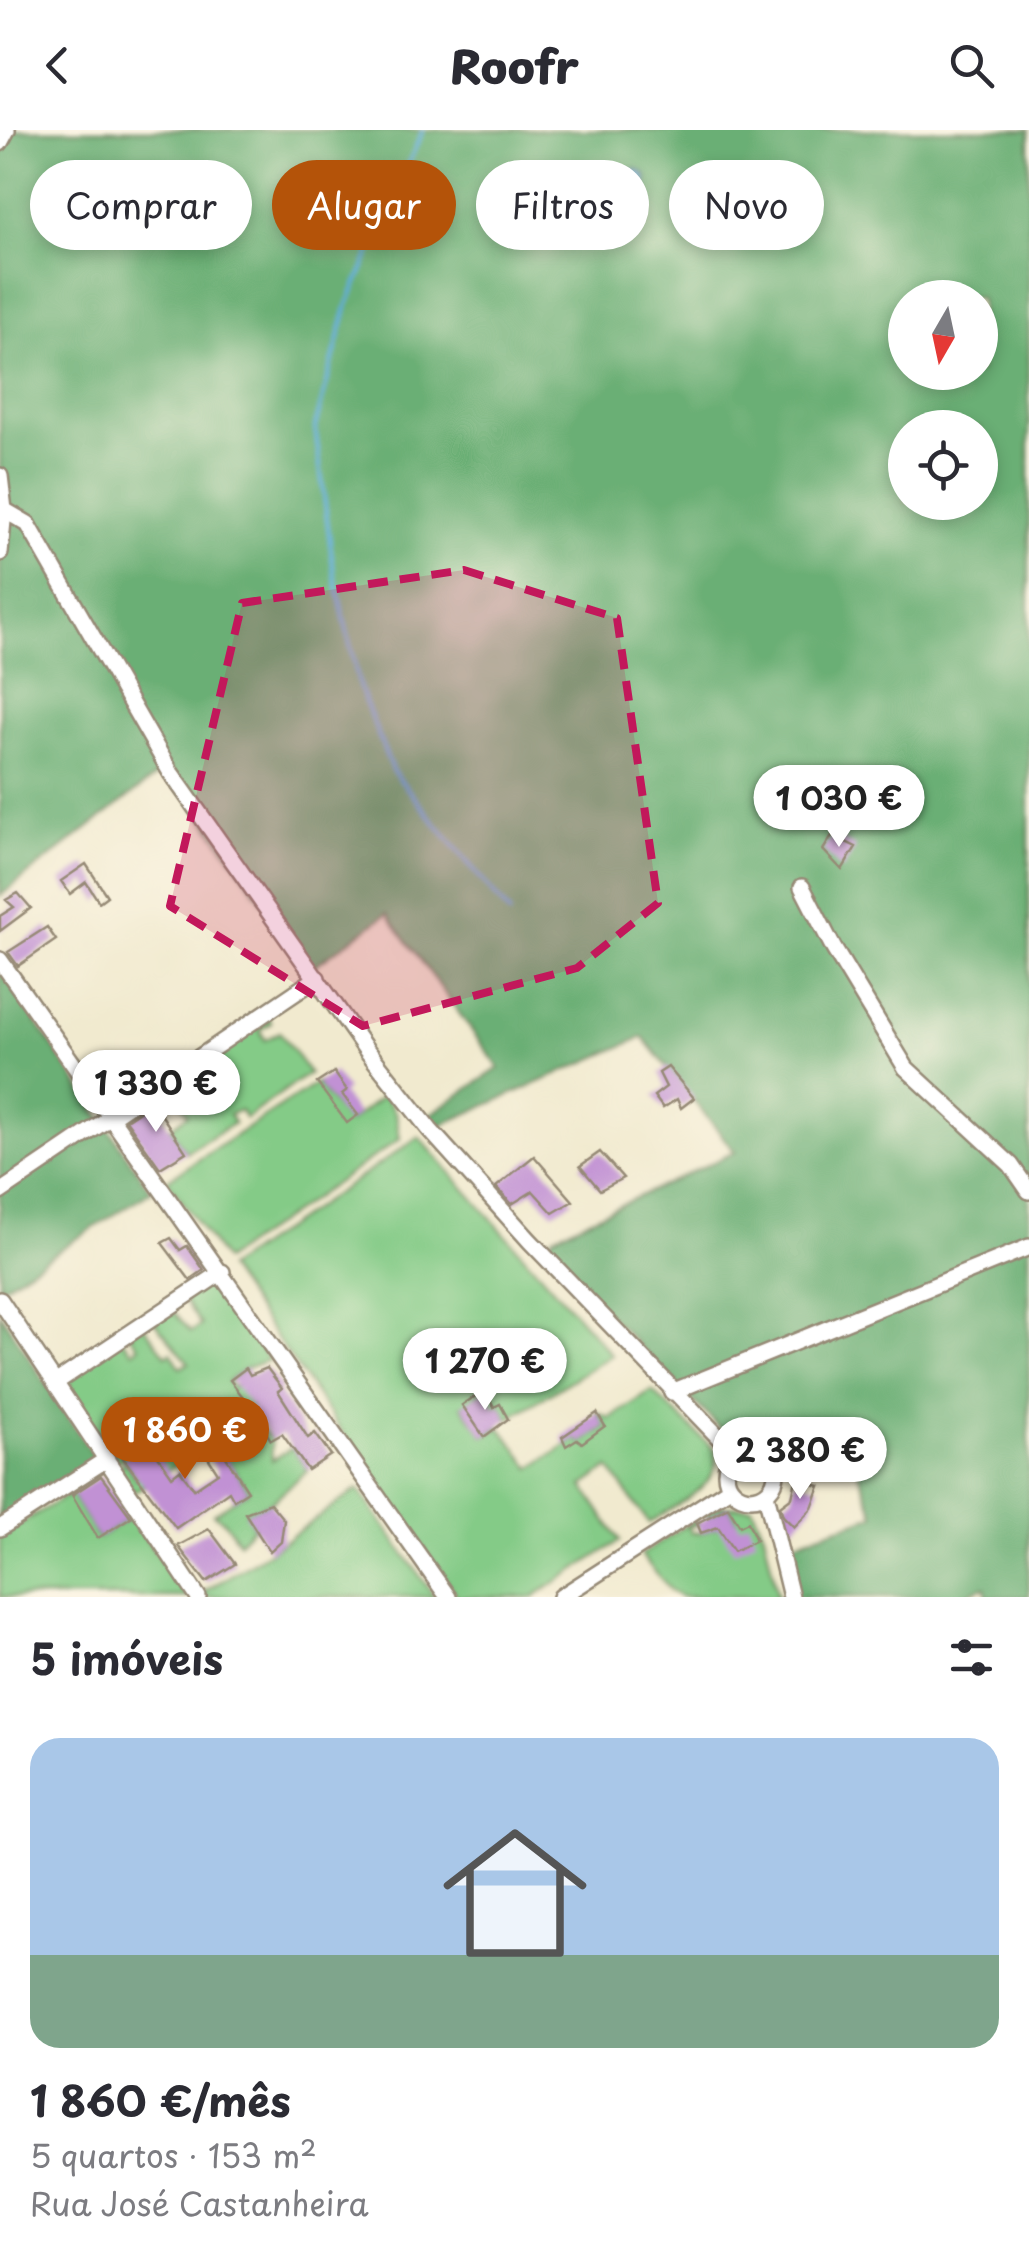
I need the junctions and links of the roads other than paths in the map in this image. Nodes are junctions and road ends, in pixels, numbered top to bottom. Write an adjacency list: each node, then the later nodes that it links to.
1 (6, 130): 2 (street)
2 (0, 143)
3 (0, 476): 4 (street)
4 (4, 510): 5 (street); 8 (street)
5 (0, 552)
6 (802, 887): 10 (street)
7 (0, 960): 9 (street)
8 (316, 978): 9 (street); 16 (street)
9 (111, 1114): 11 (street); 13 (street)
10 (1029, 1191)
11 (0, 1192)
12 (1029, 1247): 16 (street)
13 (222, 1272): 15 (street); 23 (street)
14 (0, 1300): 15 (street)
15 (55, 1383): 18 (street)
16 (672, 1392): 17 (street)
17 (735, 1454): 19 (street); 20 (street)
18 (107, 1459): 21 (street); 22 (street)
19 (730, 1488): 20 (street); 24 (street)
20 (766, 1494): 25 (street)
21 (0, 1528)
22 (198, 1597)
23 (448, 1597)
24 (561, 1597)
25 (791, 1597)

